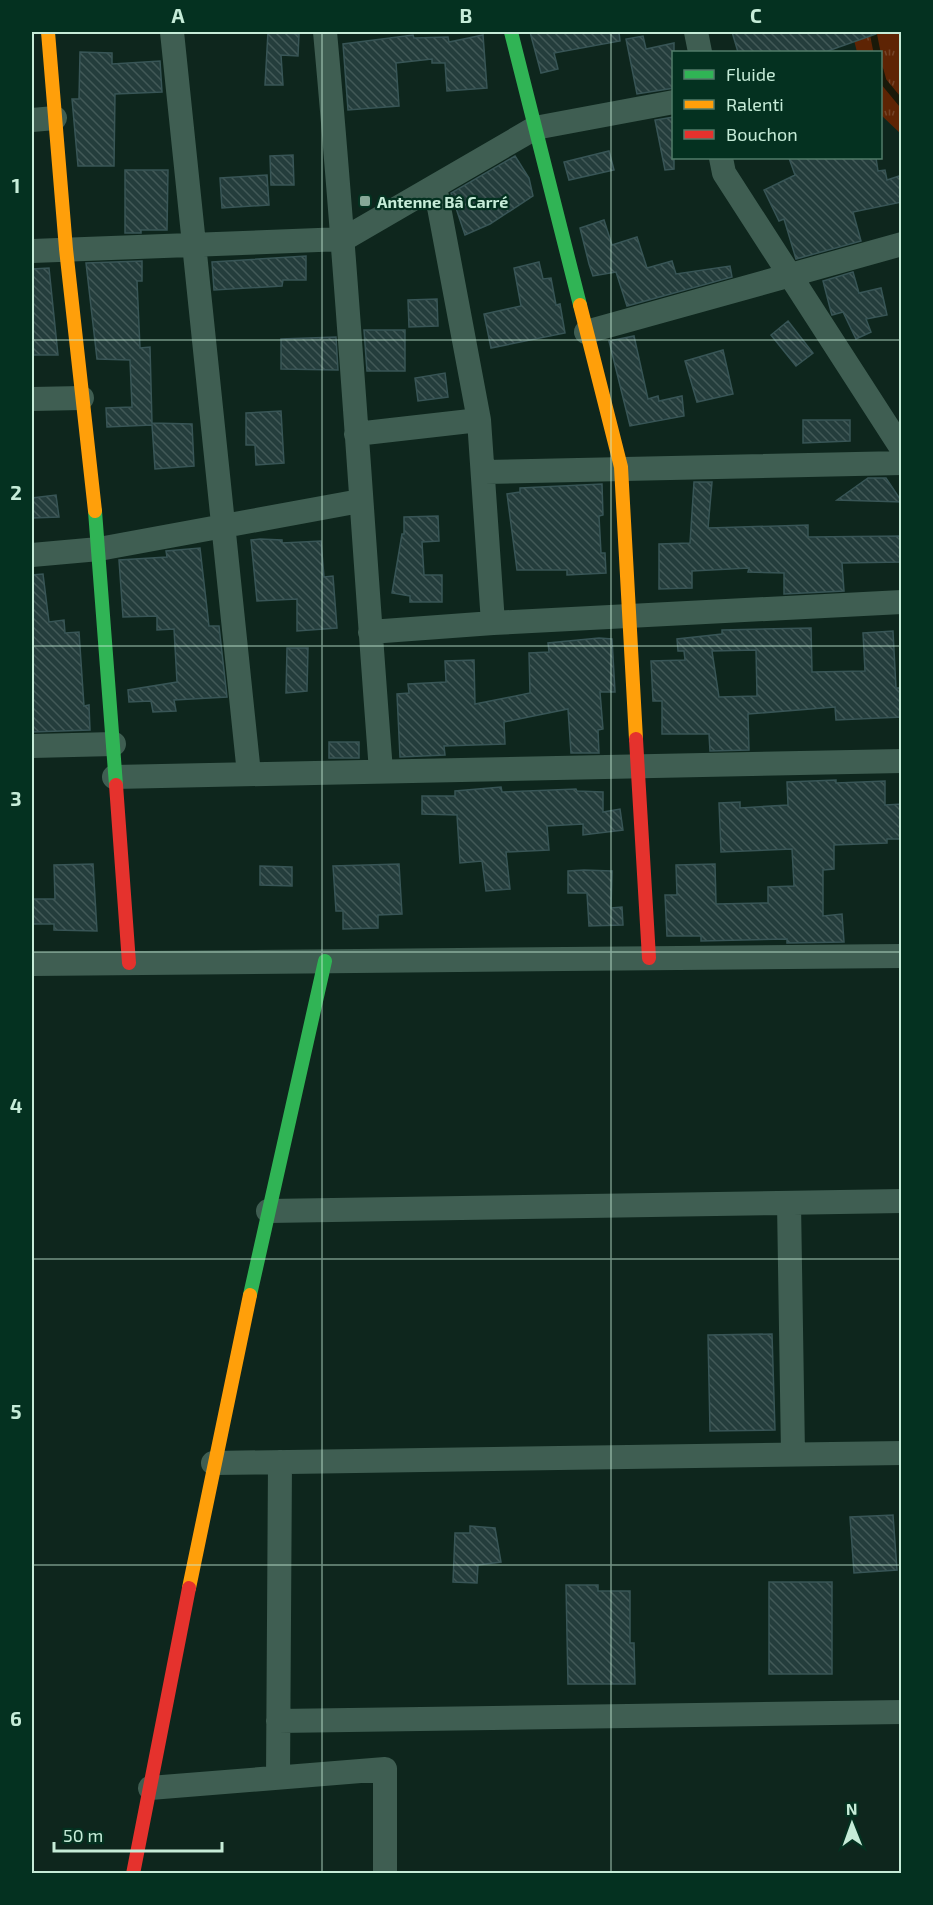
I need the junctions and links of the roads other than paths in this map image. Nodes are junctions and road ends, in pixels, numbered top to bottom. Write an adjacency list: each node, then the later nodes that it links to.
1 (172, 32): 13 (street)
2 (325, 32): 12 (street)
3 (511, 32): 9 (street)
4 (696, 32): 6 (street)
5 (42, 36): 8 (street)
6 (700, 51)
7 (672, 102): 9 (street)
8 (43, 119): 15 (street)
9 (535, 128): 11 (street); 18 (street)
10 (721, 159): 17 (street)
11 (435, 186): 12 (street); 21 (street)
12 (344, 239): 13 (street); 23 (street)
13 (196, 244): 15 (street); 29 (street)
14 (902, 244): 17 (street)
15 (66, 249): 16 (street); 19 (street)
16 (32, 251)
17 (790, 276): 18 (street); 22 (street)
18 (586, 332): 26 (street)
19 (82, 398): 20 (street); 30 (street)
20 (32, 399)
21 (479, 420): 23 (street); 27 (street)
22 (893, 423): 24 (street)
23 (356, 434): 28 (street)
24 (902, 449)
25 (902, 463): 26 (street)
26 (621, 467): 27 (street); 33 (street)
27 (484, 472): 34 (street)
28 (360, 501): 29 (street); 35 (street)
29 (224, 526): 30 (street); 41 (street)
30 (99, 549): 31 (street); 36 (street)
31 (32, 555)
32 (902, 602): 33 (street)
33 (629, 616): 34 (street); 39 (street)
34 (493, 623): 35 (street)
35 (370, 632): 40 (street)
36 (114, 744): 37 (street); 42 (street)
37 (32, 746)
38 (902, 761): 39 (street)
39 (638, 766): 40 (street); 44 (street)
40 (381, 771): 41 (street)
41 (249, 774): 42 (street)
42 (114, 777): 46 (street)
43 (902, 956): 44 (street)
44 (649, 958): 45 (street)
45 (326, 961): 46 (street); 50 (street)
46 (129, 963): 47 (street)
47 (32, 964)
48 (902, 1201): 49 (street)
49 (789, 1203): 50 (street); 52 (street)
50 (268, 1211): 54 (street)
51 (902, 1453): 52 (street)
52 (793, 1454): 53 (street)
53 (280, 1462): 54 (street); 56 (street)
54 (213, 1463): 58 (street)
55 (902, 1712): 56 (street)
56 (278, 1721): 57 (street)
57 (278, 1777): 58 (street); 60 (street)
58 (150, 1788): 59 (street)
59 (133, 1874)
60 (385, 1874)

